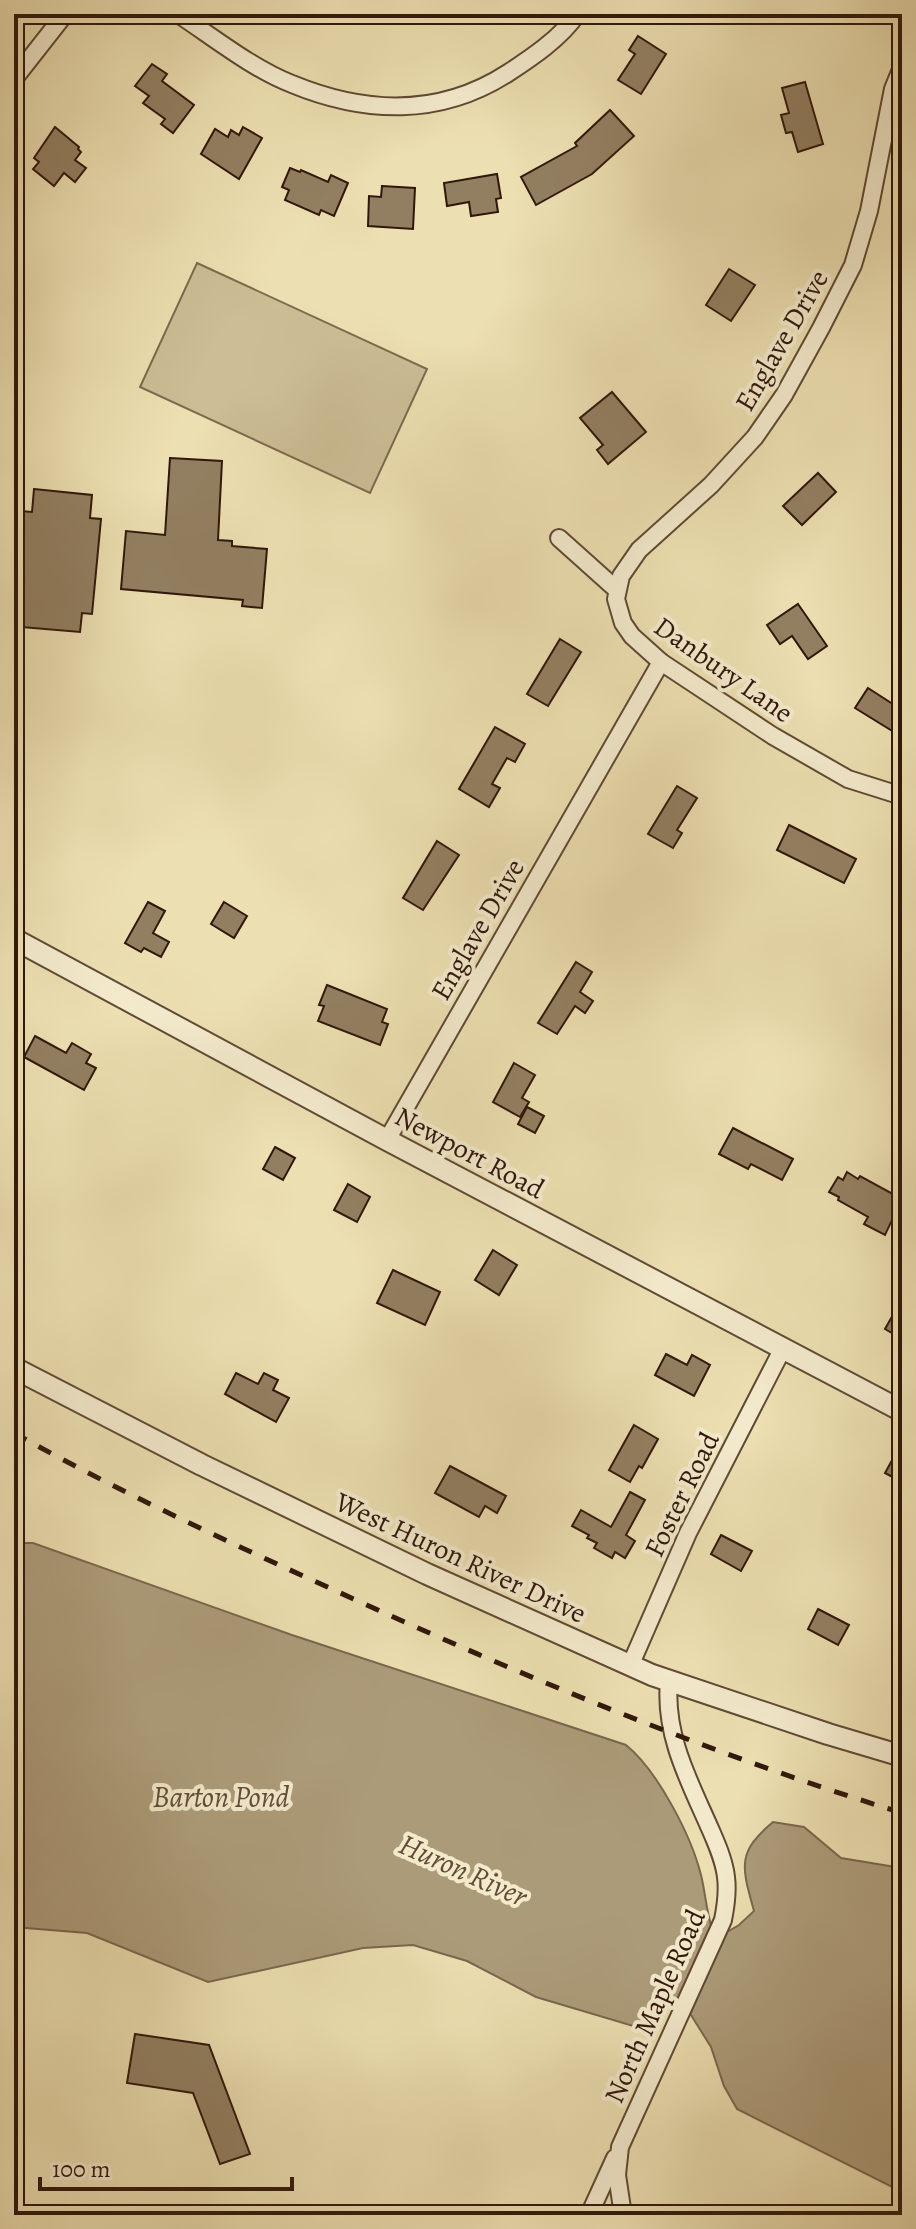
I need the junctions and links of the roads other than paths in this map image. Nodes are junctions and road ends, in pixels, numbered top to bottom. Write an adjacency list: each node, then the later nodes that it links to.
1 (65, 14): 5 (street)
2 (178, 14): 3 (street)
3 (577, 14)
4 (902, 67): 7 (street, Englave Drive)
5 (14, 79)
6 (559, 538): 7 (street)
7 (617, 590): 8 (street, Danbury Lane)
8 (661, 662): 9 (street, Danbury Lane); 11 (street, Englave Drive)
9 (902, 796)
10 (14, 939): 11 (street, Newport Road)
11 (387, 1140): 12 (street, Newport Road)
12 (783, 1348): 14 (street, Newport Road); 15 (street, Foster Road)
13 (14, 1368): 15 (street, West Huron River Drive)
14 (902, 1411)
15 (630, 1666): 16 (street, West Huron River Drive)
16 (669, 1682): 17 (street, West Huron River Drive); 18 (street, North Maple Road)
17 (902, 1756)
18 (620, 2147): 19 (street); 20 (street, North Maple Road)
19 (589, 2215)
20 (623, 2215)

